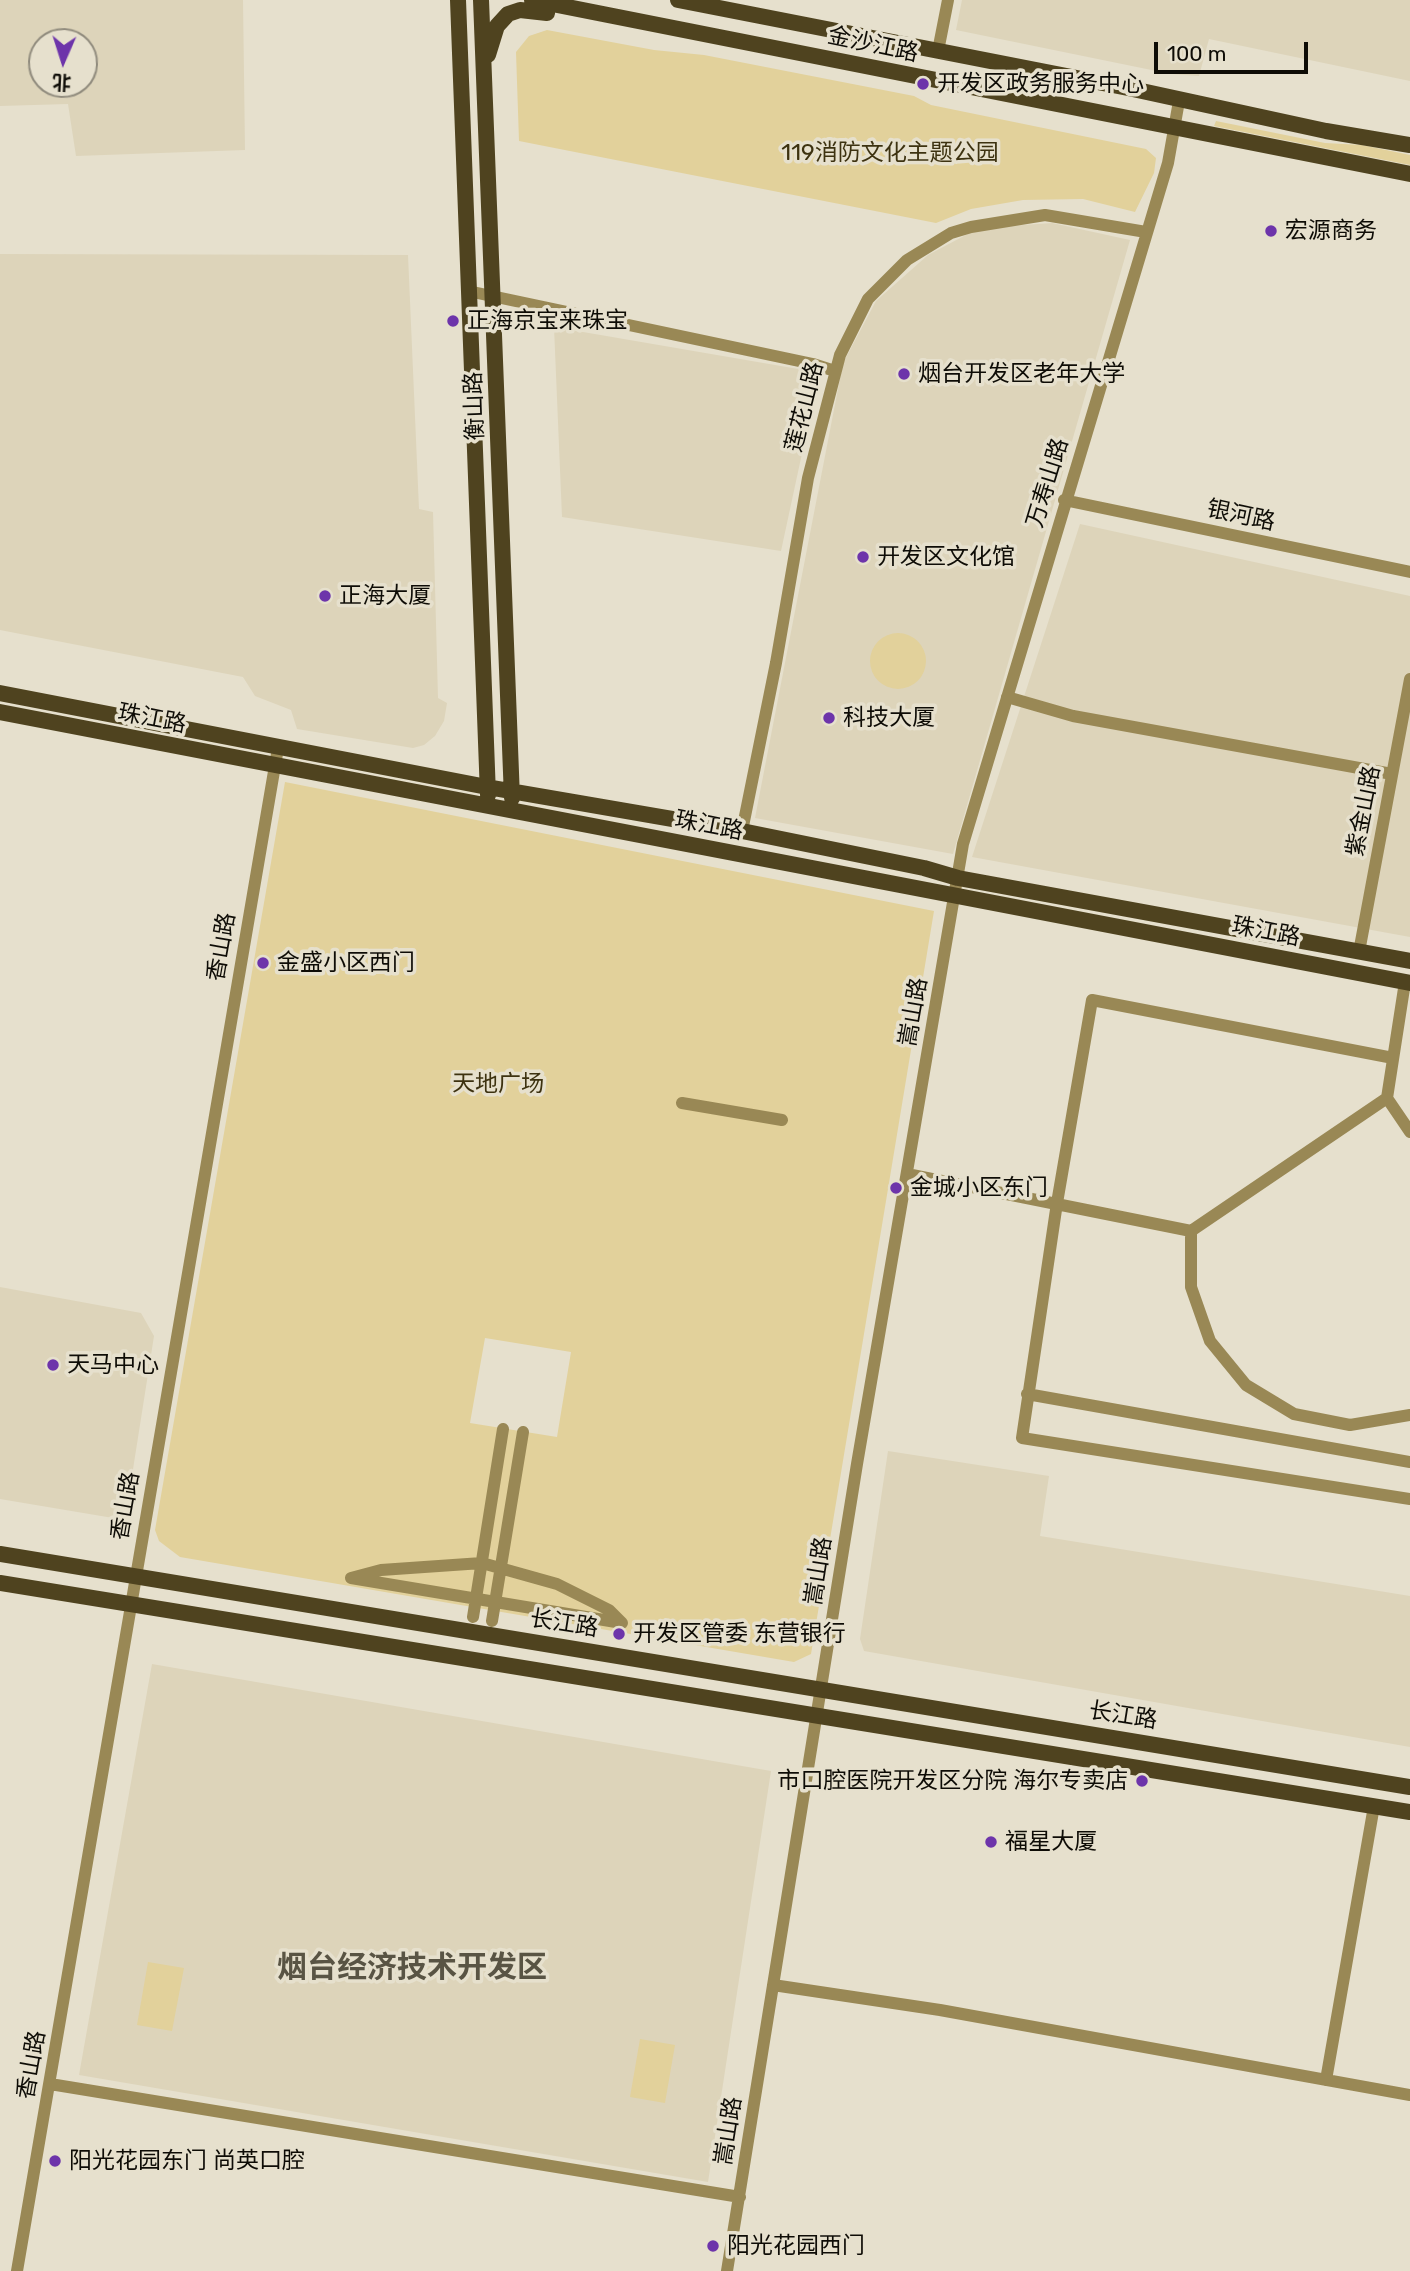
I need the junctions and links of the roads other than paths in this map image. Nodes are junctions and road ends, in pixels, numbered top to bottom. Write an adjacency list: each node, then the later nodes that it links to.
1 (458, 0): 14 (main road, 衡山路)
2 (481, 0): 8 (main road, 衡山路)
3 (532, 0): 6 (main road, 金沙江路)
4 (678, 0): 7 (main road, 金沙江路)
5 (948, 0): 7 (street)
6 (707, 34): 8 (main road); 10 (main road, 金沙江路)
7 (938, 51): 9 (main road, 金沙江路)
8 (484, 71): 15 (main road, 衡山路)
9 (1180, 101): 10 (street, 万寿山路); 11 (main road, 金沙江路)
10 (1175, 128): 12 (main road, 金沙江路); 13 (street, 万寿山路)
11 (1410, 145)
12 (1410, 174)
13 (1146, 233): 16 (street, 莲花山路); 17 (street, 万寿山路)
14 (468, 291): 15 (street); 26 (main road, 衡山路)
15 (493, 295): 16 (street); 27 (main road, 衡山路)
16 (835, 371): 30 (street, 莲花山路)
17 (1064, 500): 18 (street, 银河路); 21 (street, 万寿山路)
18 (1410, 572)
19 (1410, 679): 25 (street, 紫金山路)
20 (0, 693): 23 (main road)
21 (1007, 698): 25 (street); 31 (street, 万寿山路)
22 (0, 712): 24 (main road, 珠江路)
23 (278, 748): 24 (street, 香山路); 26 (main road)
24 (274, 766): 28 (main road, 珠江路); 53 (street, 香山路)
25 (1392, 774): 33 (street, 紫金山路)
26 (487, 788): 27 (main road); 28 (main road, 衡山路)
27 (513, 790): 29 (main road, 衡山路); 30 (main road)
28 (488, 805): 29 (main road, 珠江路)
29 (512, 810): 32 (main road, 珠江路)
30 (742, 831): 31 (main road)
31 (958, 878): 32 (street, 嵩山路); 33 (main road)
32 (956, 897): 35 (main road, 珠江路); 41 (street, 嵩山路)
33 (1359, 951): 34 (main road)
34 (1410, 961)
35 (1408, 982): 36 (street)
36 (1393, 1058): 37 (street); 42 (street)
37 (1387, 1098): 40 (street); 43 (street)
38 (682, 1103): 39 (street)
39 (782, 1121)
40 (1410, 1132)
41 (907, 1174): 42 (street); 58 (street, 嵩山路)
42 (1057, 1203): 43 (street); 44 (street)
43 (1191, 1231): 45 (street)
44 (1027, 1394): 48 (street); 49 (street)
45 (1410, 1415)
46 (503, 1429): 51 (street)
47 (523, 1432): 52 (street)
48 (1410, 1462)
49 (1410, 1499)
50 (0, 1554): 53 (main road, 长江路)
51 (482, 1563): 52 (street); 52 (street); 56 (street)
52 (501, 1567): 57 (street)
53 (135, 1577): 55 (street, 香山路); 58 (main road, 长江路)
54 (0, 1583): 55 (main road, 长江路)
55 (130, 1607): 59 (main road, 长江路); 65 (street, 香山路)
56 (473, 1617)
57 (492, 1621)
58 (821, 1689): 59 (street, 嵩山路); 60 (main road, 长江路)
59 (817, 1714): 61 (main road, 长江路); 63 (street, 嵩山路)
60 (1410, 1787)
61 (1374, 1806): 62 (main road, 长江路); 64 (street)
62 (1410, 1812)
63 (773, 1985): 64 (street); 67 (street, 嵩山路)
64 (1326, 2080): 66 (street)
65 (50, 2084): 67 (street); 68 (street, 香山路)
66 (1410, 2095)
67 (740, 2197): 69 (street, 嵩山路)
68 (17, 2271)
69 (727, 2271)

